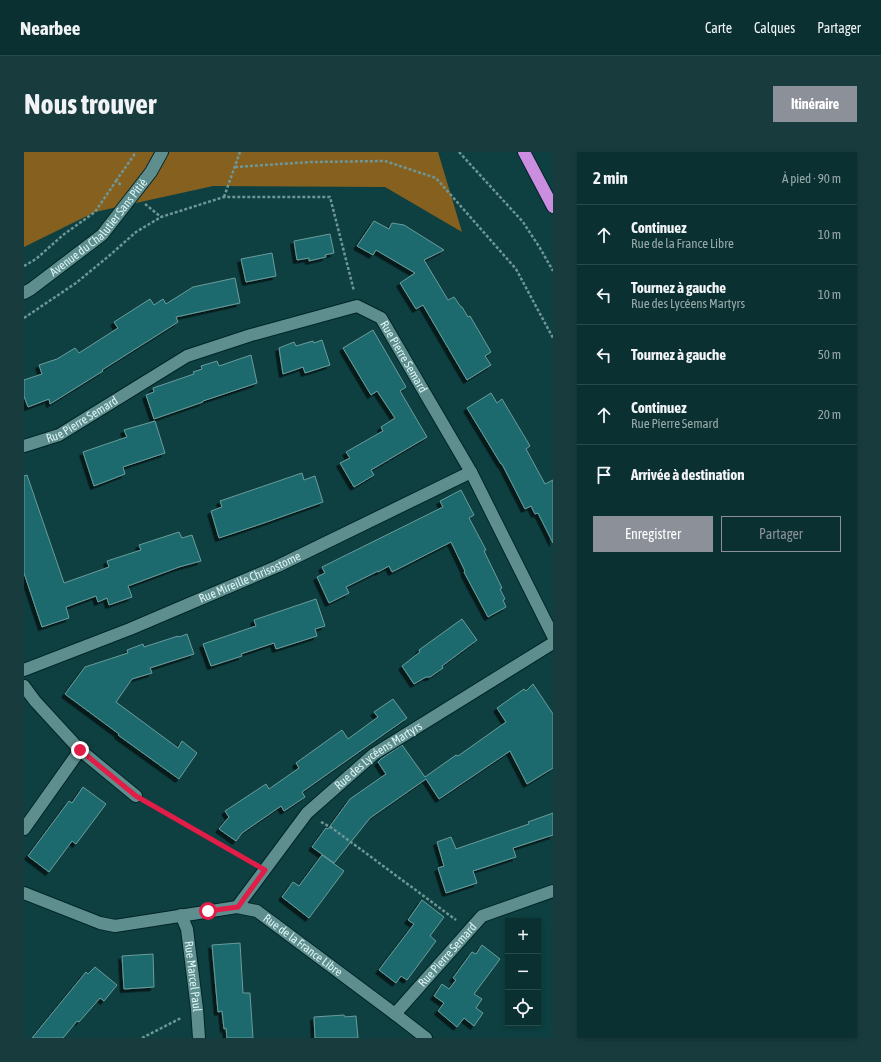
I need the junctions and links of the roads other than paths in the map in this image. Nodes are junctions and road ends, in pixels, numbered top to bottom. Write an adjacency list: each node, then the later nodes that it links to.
1 (162, 152): 4 (street, Avenue du Chalutier Sans Pitié)
2 (524, 152): 3 (highway)
3 (553, 206)
4 (24, 293)
5 (24, 446): 6 (street, Rue Pierre Semard)
6 (471, 472): 7 (street, Rue Pierre Semard); 9 (street, Rue Mireille Chrisostome)
7 (553, 636)
8 (553, 643): 16 (street, Rue des Lycéens Martyrs)
9 (24, 670)
10 (24, 686): 11 (street)
11 (80, 750): 12 (street); 13 (street)
12 (136, 796)
13 (24, 828)
14 (553, 891): 18 (street, Rue Pierre Semard)
15 (24, 894): 17 (street, Rue de la France Libre)
16 (238, 907): 17 (street, Rue de la France Libre); 18 (street, Rue de la France Libre)
17 (181, 915): 19 (street, Rue Marcel Paul)
18 (395, 1014): 20 (street, Rue de la France Libre)
19 (199, 1038)
20 (426, 1038)

